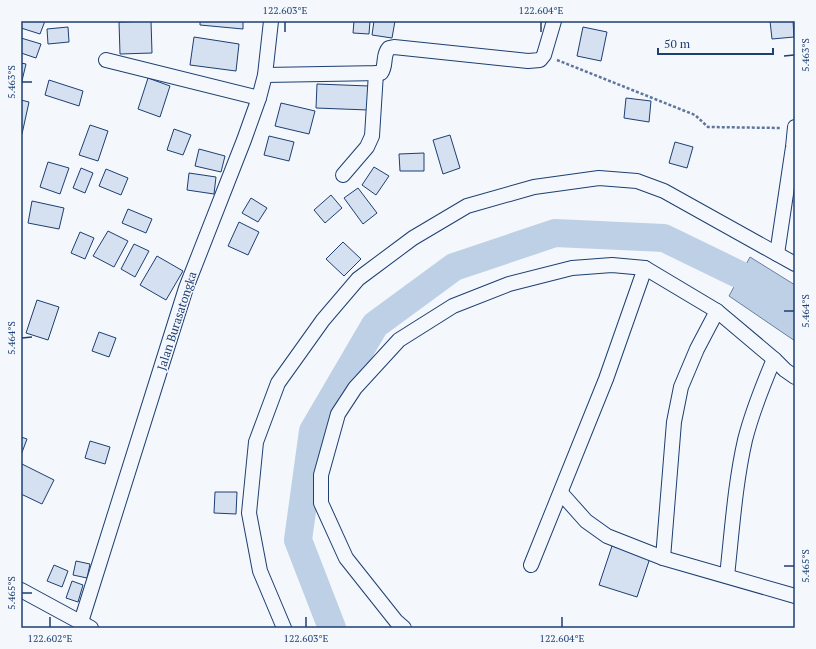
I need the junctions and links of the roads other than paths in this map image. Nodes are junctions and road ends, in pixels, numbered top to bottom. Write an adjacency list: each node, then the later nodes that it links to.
1 (271, 21): 5 (street, Jalan Burasatongka)
2 (554, 21): 4 (street)
3 (106, 60): 6 (street)
4 (376, 73): 5 (street); 8 (street)
5 (266, 75): 6 (street, Jalan Burasatongka)
6 (259, 98): 21 (street, Jalan Burasatongka)
7 (795, 128): 9 (street)
8 (343, 175)
9 (778, 254): 10 (street); 22 (street)
10 (795, 264)
11 (645, 268): 12 (street); 15 (street); 23 (street)
12 (717, 311): 13 (street); 16 (street)
13 (774, 359): 14 (street); 18 (street)
14 (795, 377)
15 (561, 493): 16 (street); 17 (street)
16 (663, 558): 18 (street)
17 (532, 565)
18 (727, 576): 20 (street)
19 (21, 590): 21 (street)
20 (795, 596)
21 (86, 625)
22 (284, 628)
23 (404, 628)

